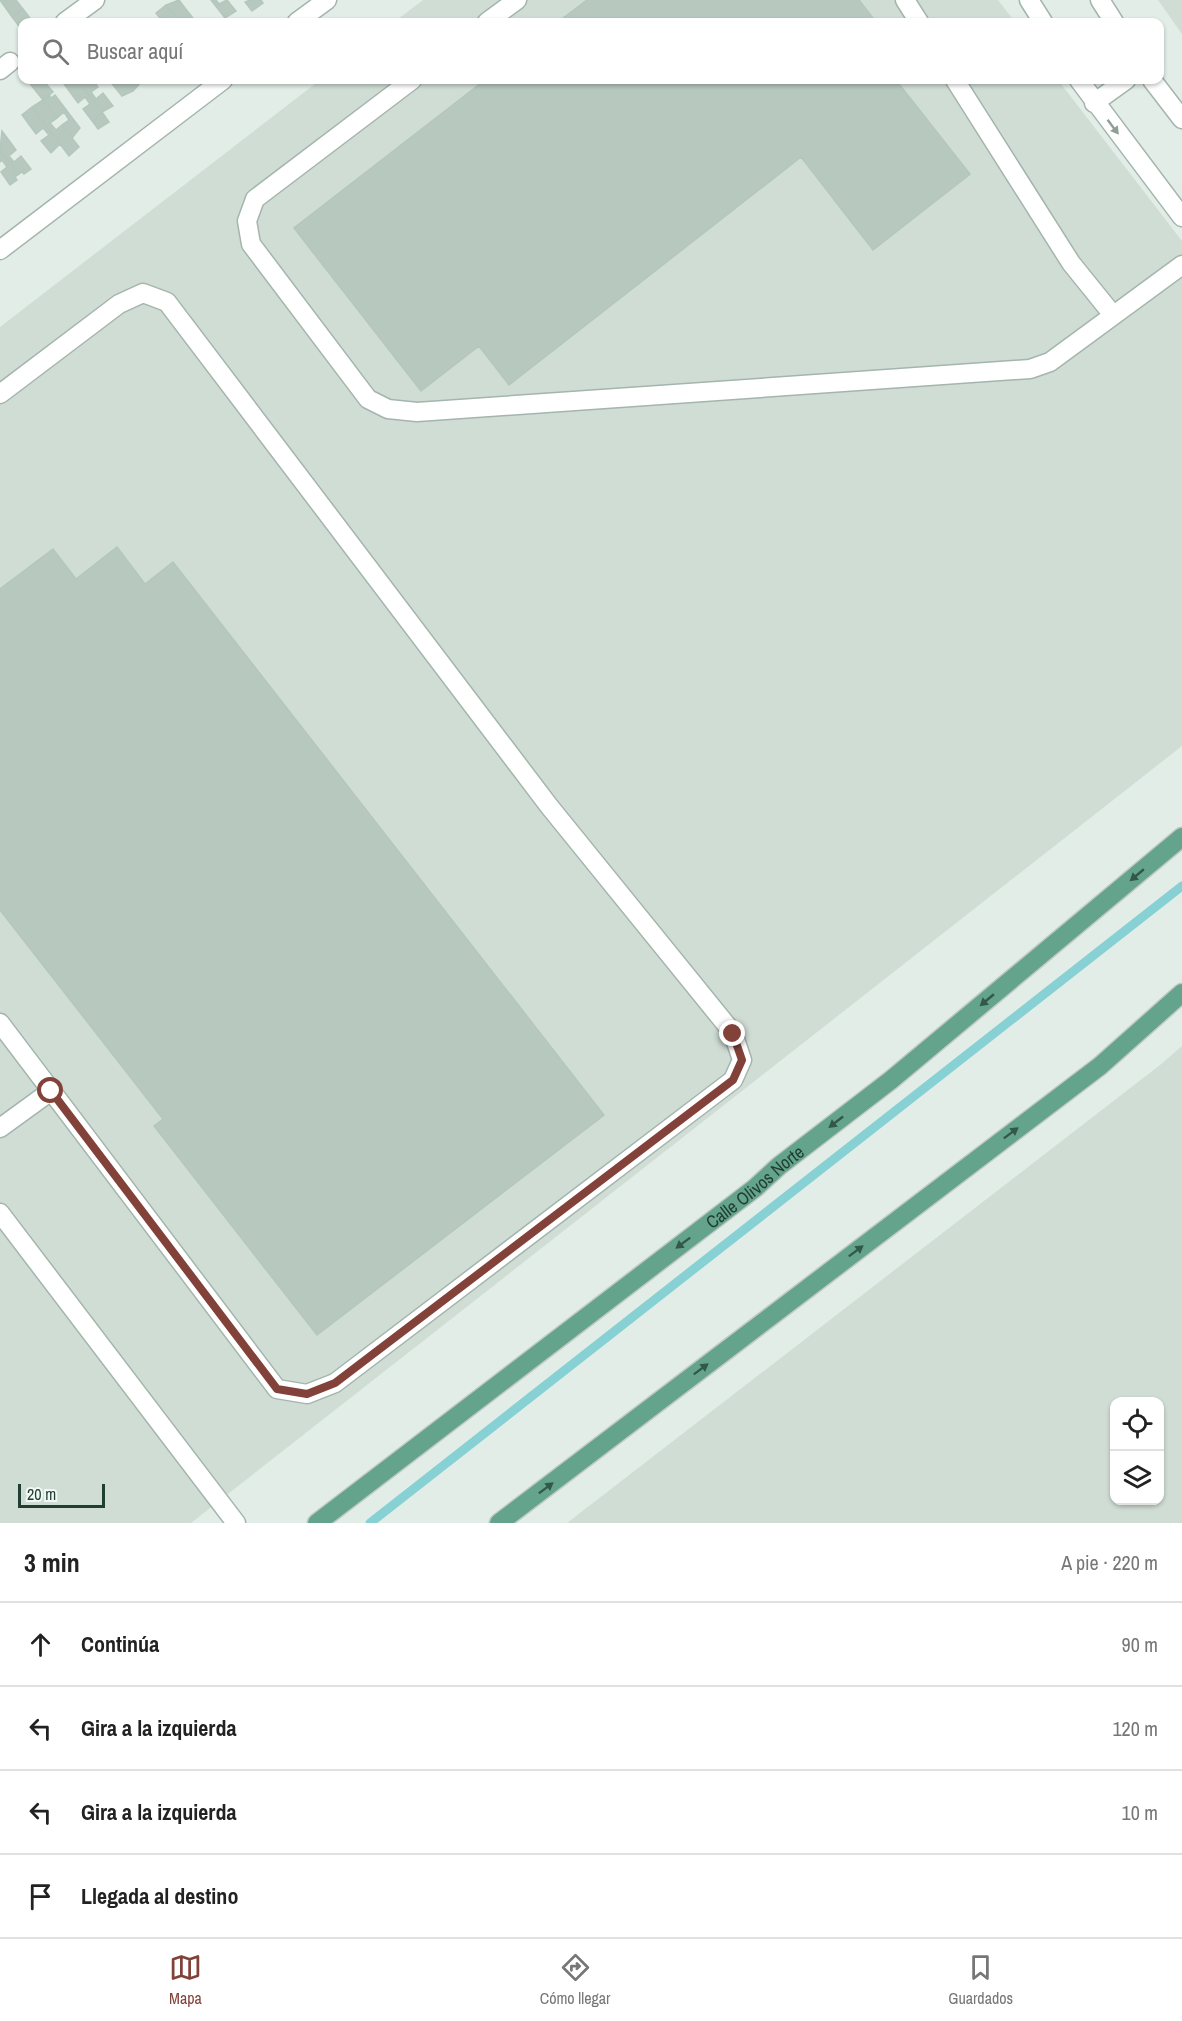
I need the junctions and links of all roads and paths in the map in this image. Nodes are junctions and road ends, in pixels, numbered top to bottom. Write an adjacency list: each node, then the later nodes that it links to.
1 (95, 0): 7 (street)
2 (327, 0): 8 (street)
3 (517, 0): 9 (street)
4 (905, 0): 10 (street)
5 (1029, 0): 11 (street)
6 (1100, 0): 12 (street)
7 (70, 18)
8 (302, 18)
9 (492, 18)
10 (916, 18)
11 (1040, 18)
12 (1111, 18)
13 (218, 84): 22 (street)
14 (407, 84): 24 (street)
15 (958, 84): 24 (street)
16 (1082, 84): 19 (street)
17 (1120, 84): 19 (street)
18 (1155, 84): 20 (street)
19 (1094, 103): 21 (street, one-way to 21)
20 (1182, 119)
21 (1182, 217)
22 (0, 250)
23 (1182, 265): 24 (street)
24 (1113, 315)
25 (0, 394): 29 (street)
26 (1182, 837): 33 (main road, Calle Olivos Norte, one-way to 33)
27 (1182, 993): 34 (main road, one-way to 27)
28 (0, 1023): 29 (street)
29 (51, 1091): 30 (street)
30 (0, 1128)
31 (0, 1213): 32 (street)
32 (236, 1523)
33 (316, 1523)
34 (499, 1523)

